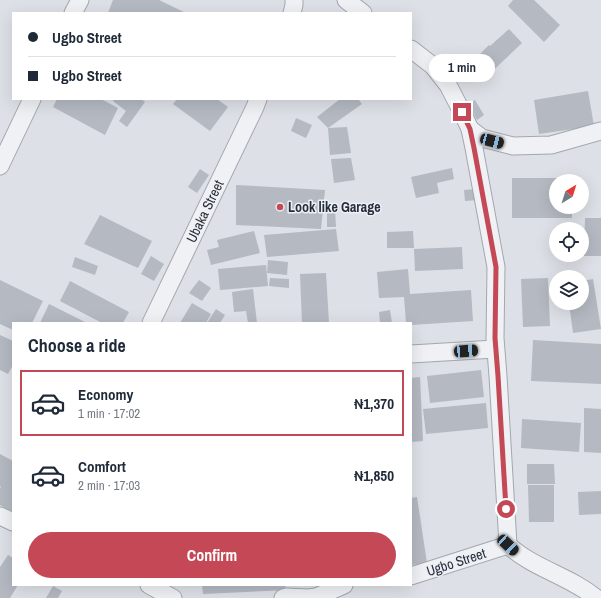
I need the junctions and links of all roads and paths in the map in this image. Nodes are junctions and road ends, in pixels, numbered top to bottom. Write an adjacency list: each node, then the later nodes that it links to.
1 (80, 0): 4 (street)
2 (294, 0): 5 (street)
3 (346, 0): 6 (street)
4 (74, 12)
5 (292, 12)
6 (362, 12)
7 (412, 50): 10 (street)
8 (32, 100): 12 (street)
9 (258, 100): 13 (street, Ubaka Street)
10 (470, 129): 11 (street); 14 (street)
11 (601, 131)
12 (0, 166)
13 (151, 322)
14 (495, 349): 15 (street); 18 (street)
15 (412, 354)
16 (0, 516): 17 (street)
17 (12, 522)
18 (508, 545): 19 (street, Ugbo Street); 26 (street)
19 (412, 576)
20 (149, 586): 23 (street)
21 (151, 586): 24 (street)
22 (342, 586): 25 (street)
23 (145, 598)
24 (173, 598)
25 (283, 598)
26 (596, 598)

